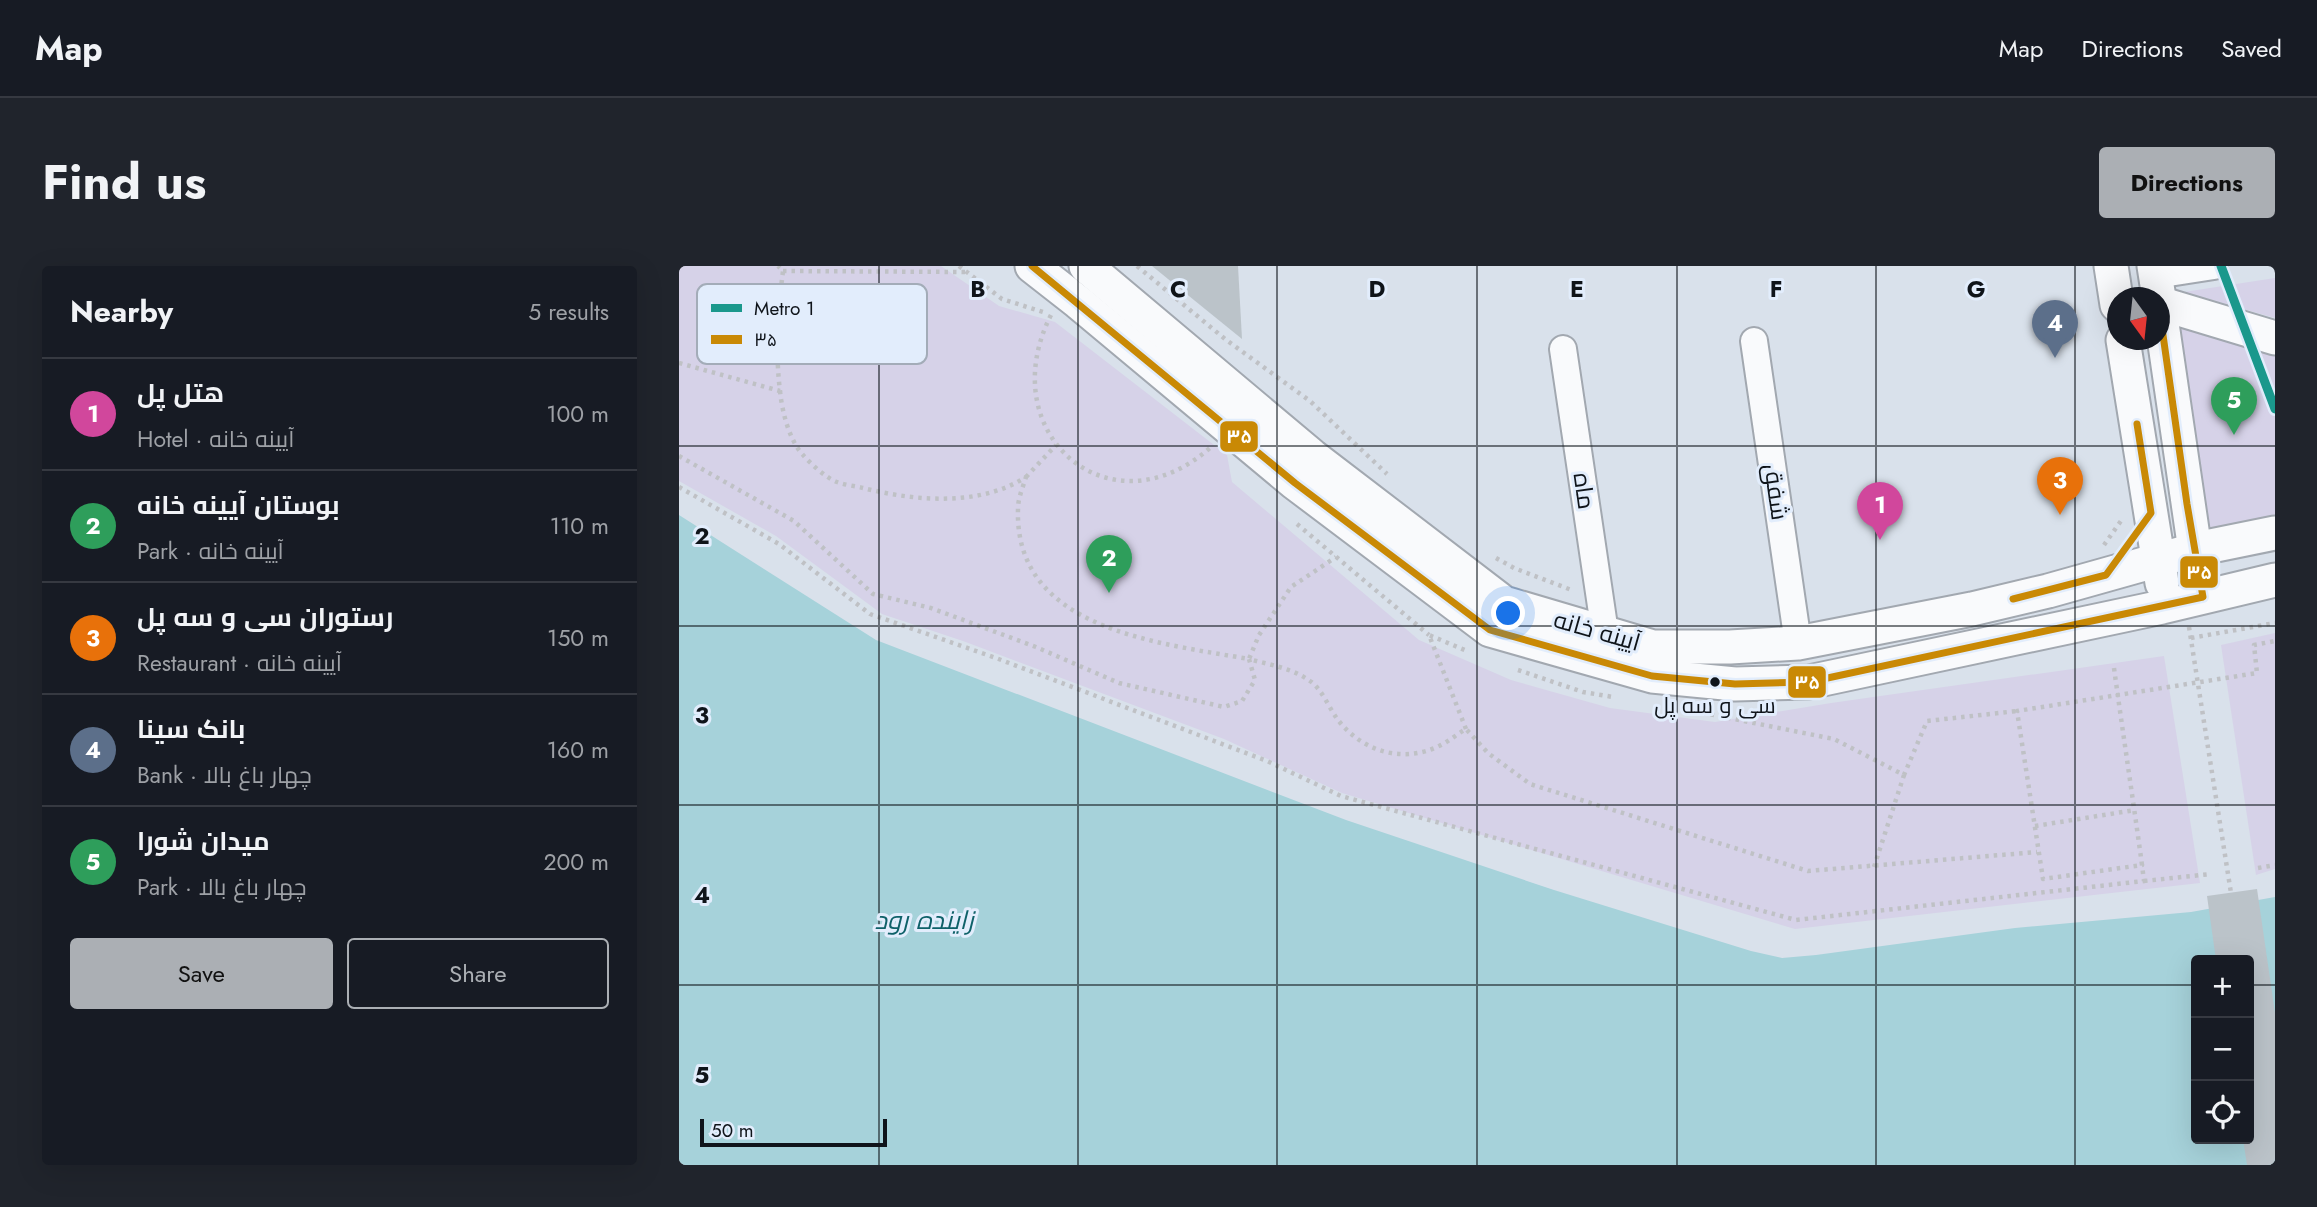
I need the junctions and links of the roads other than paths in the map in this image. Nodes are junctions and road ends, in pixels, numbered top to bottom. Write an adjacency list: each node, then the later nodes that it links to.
1 (1032, 266): 18 (main road, آیینه خانه)
2 (1086, 266): 19 (main road, آیینه خانه)
3 (2111, 266): 5 (main road)
4 (2214, 266): 6 (street)
5 (2114, 287)
6 (2162, 287)
7 (2170, 294): 8 (main road)
8 (2275, 338)
9 (1754, 341): 20 (street, شفق)
10 (1563, 349): 19 (street, ماه)
11 (2124, 350): 13 (main road)
12 (2162, 350): 15 (main road)
13 (2138, 513): 15 (main road); 16 (main road)
14 (2275, 533): 15 (main road, آیینه خانه)
15 (2177, 555): 16 (main road, آیینه خانه); 18 (main road)
16 (2102, 564): 20 (main road, آیینه خانه)
17 (2275, 580): 18 (main road, آیینه خانه)
18 (2185, 601)
19 (1603, 617): 20 (main road, آیینه خانه)
20 (1798, 643)

